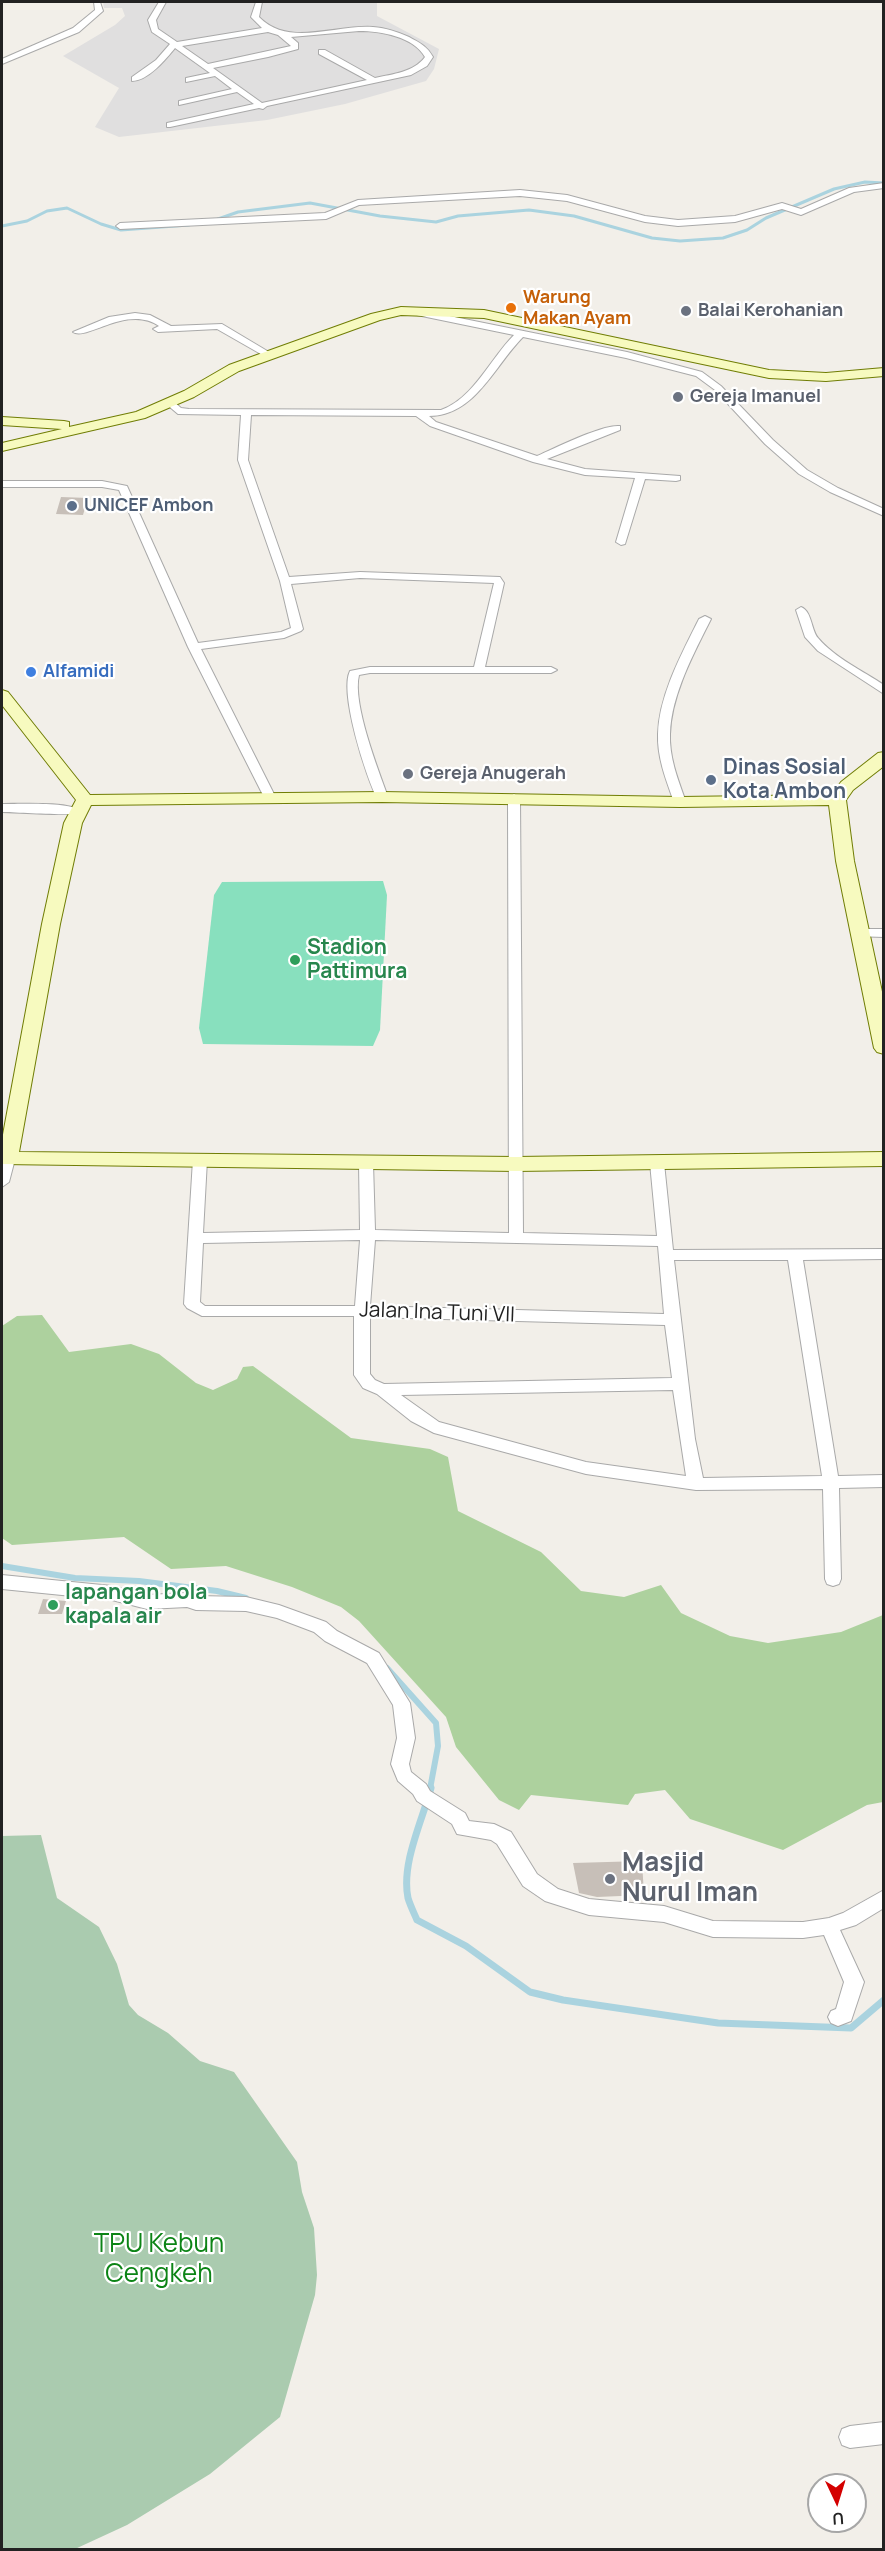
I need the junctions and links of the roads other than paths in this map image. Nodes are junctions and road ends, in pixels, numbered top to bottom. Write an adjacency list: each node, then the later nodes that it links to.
1 (97, 2): 8 (street)
2 (162, 2): 6 (street)
3 (259, 2): 4 (street)
4 (266, 30): 5 (street); 6 (street)
5 (277, 32): 9 (street); 13 (street)
6 (174, 45): 9 (street); 11 (street)
7 (322, 51): 13 (street)
8 (2, 62)
9 (206, 67): 10 (street)
10 (215, 74): 12 (street); 14 (street)
11 (135, 79)
12 (189, 80)
13 (376, 81): 16 (street)
14 (237, 90): 15 (street); 16 (street)
15 (182, 103)
16 (262, 107): 17 (street)
17 (170, 125)
18 (884, 184): 19 (street)
19 (120, 226)
20 (413, 311): 22 (street); 23 (street); 24 (street)
21 (78, 332): 23 (street)
22 (520, 333): 27 (street); 38 (street)
23 (269, 355): 25 (street)
24 (884, 372)
25 (170, 403): 26 (street); 30 (street)
26 (246, 412): 27 (street); 40 (street)
27 (420, 414): 34 (street)
28 (2, 421): 29 (street)
29 (22, 424): 30 (street); 32 (street)
30 (98, 425): 32 (street)
31 (617, 428): 34 (street)
32 (19, 443): 33 (street)
33 (2, 447)
34 (537, 460): 35 (street)
35 (640, 477): 36 (street); 39 (street)
36 (676, 478)
37 (2, 484): 43 (street)
38 (884, 513)
39 (621, 542)
40 (285, 581): 43 (street); 44 (street)
41 (801, 610): 46 (street)
42 (705, 619): 53 (street)
43 (194, 647): 50 (street)
44 (479, 670): 45 (street); 49 (street)
45 (551, 670)
46 (884, 691)
47 (3, 699): 54 (street)
48 (884, 757): 52 (street)
49 (382, 797): 50 (street); 51 (street)
50 (270, 798): 54 (street)
51 (514, 798): 53 (street); 64 (street)
52 (837, 800): 53 (street); 56 (street)
53 (680, 802)
54 (81, 806): 55 (street); 59 (street)
55 (2, 808)
56 (860, 933): 57 (street); 58 (street)
57 (884, 933)
58 (884, 1048)
59 (5, 1159): 61 (street); 65 (street)
60 (884, 1159): 62 (street)
61 (200, 1160): 63 (street); 67 (street)
62 (657, 1162): 64 (street); 69 (street)
63 (366, 1163): 64 (street); 66 (street)
64 (516, 1164): 68 (street)
65 (2, 1182)
66 (368, 1235): 67 (street); 68 (street); 72 (street)
67 (197, 1238): 72 (street, Jalan Ina Tuni VII)
68 (516, 1238): 69 (street)
69 (665, 1248): 71 (street); 73 (street)
70 (884, 1254): 71 (street)
71 (795, 1256): 77 (street)
72 (362, 1311): 73 (street, Jalan Ina Tuni VII); 75 (street)
73 (672, 1320): 74 (street)
74 (682, 1384): 75 (street); 78 (street)
75 (383, 1390): 78 (street)
76 (884, 1481): 77 (street)
77 (831, 1483): 78 (street); 79 (street)
78 (696, 1484)
79 (833, 1579)
80 (2, 1582): 82 (street)
81 (884, 1899): 82 (street)
82 (829, 1926): 83 (street)
83 (842, 2011)
84 (884, 2433): 85 (street)
85 (850, 2437)

